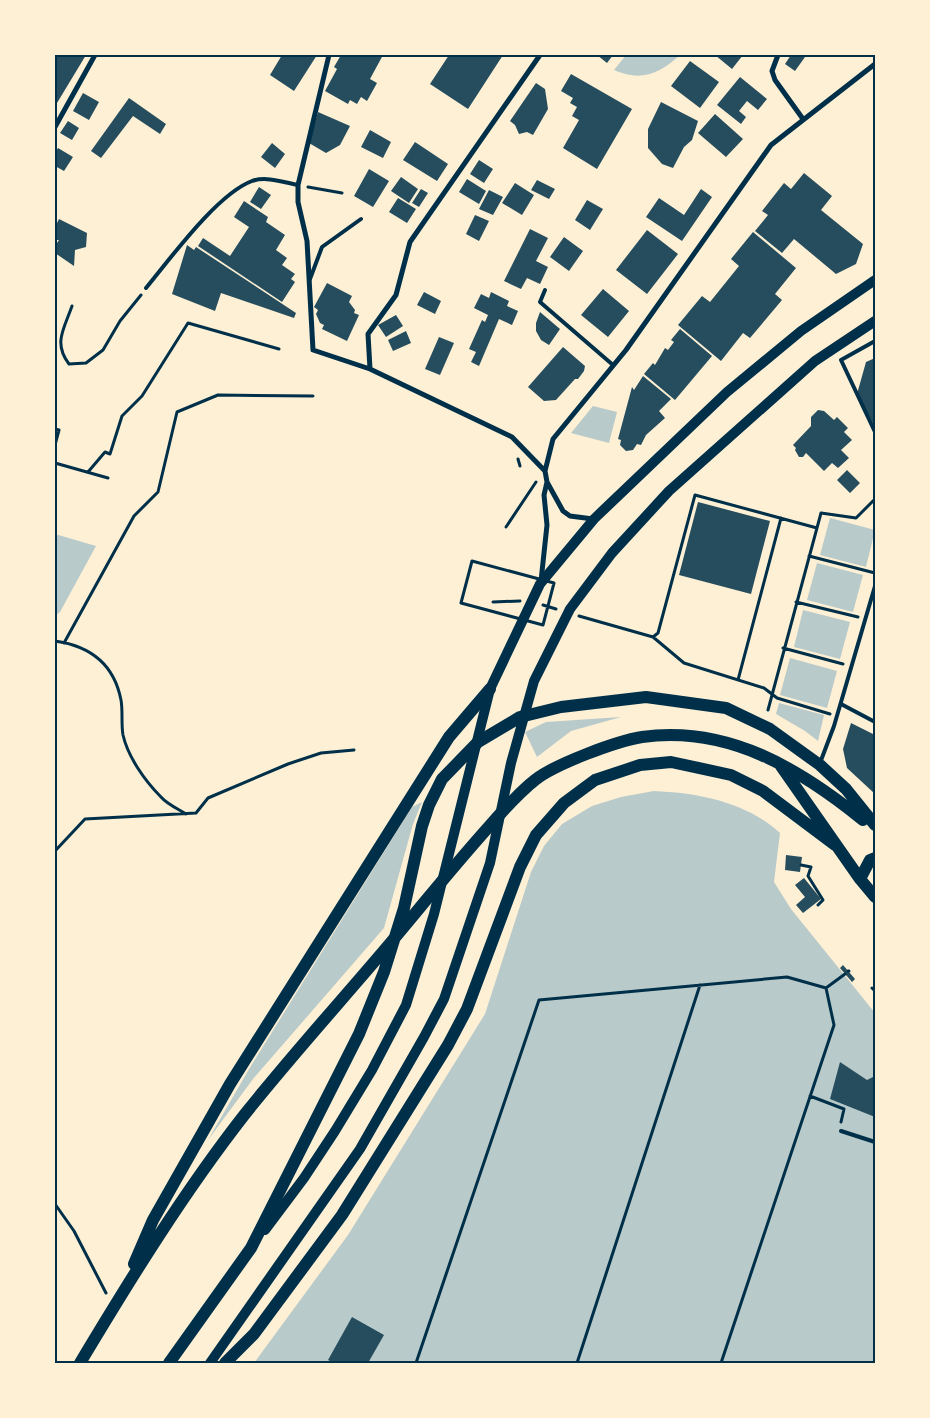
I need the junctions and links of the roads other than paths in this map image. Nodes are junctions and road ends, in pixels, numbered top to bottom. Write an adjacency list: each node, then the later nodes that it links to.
1 (95, 55): 7 (street)
2 (329, 55): 8 (street)
3 (540, 55): 17 (street)
4 (778, 55): 6 (street)
5 (875, 64): 6 (street)
6 (803, 119): 16 (street)
7 (55, 127)
8 (298, 185): 11 (street); 12 (lane)
9 (361, 219): 11 (lane)
10 (875, 280): 21 (main road)
11 (310, 281): 17 (street)
12 (146, 288)
13 (544, 290): 16 (lane)
14 (875, 322): 40 (main road)
15 (875, 341): 18 (lane)
16 (614, 365): 19 (street)
17 (370, 369): 19 (street)
18 (875, 432)
19 (545, 471): 20 (street)
20 (547, 482): 21 (street); 22 (street)
21 (594, 519): 22 (main road)
22 (540, 584): 24 (main road)
23 (875, 586): 25 (lane)
24 (490, 689): 36 (main road); 37 (main road)
25 (841, 704): 26 (lane); 28 (lane)
26 (875, 722)
27 (778, 762): 29 (main road); 30 (main road); 37 (main road)
28 (820, 765): 29 (main road); 36 (main road)
29 (875, 827)
30 (835, 845): 32 (main road); 41 (main road)
31 (875, 858): 32 (main road)
32 (860, 879): 33 (main road)
33 (875, 897)
34 (842, 1130): 35 (lane)
35 (875, 1142)
36 (250, 1248): 39 (main road)
37 (118, 1301): 38 (main road)
38 (80, 1363)
39 (169, 1363)
40 (210, 1363)
41 (225, 1363)

